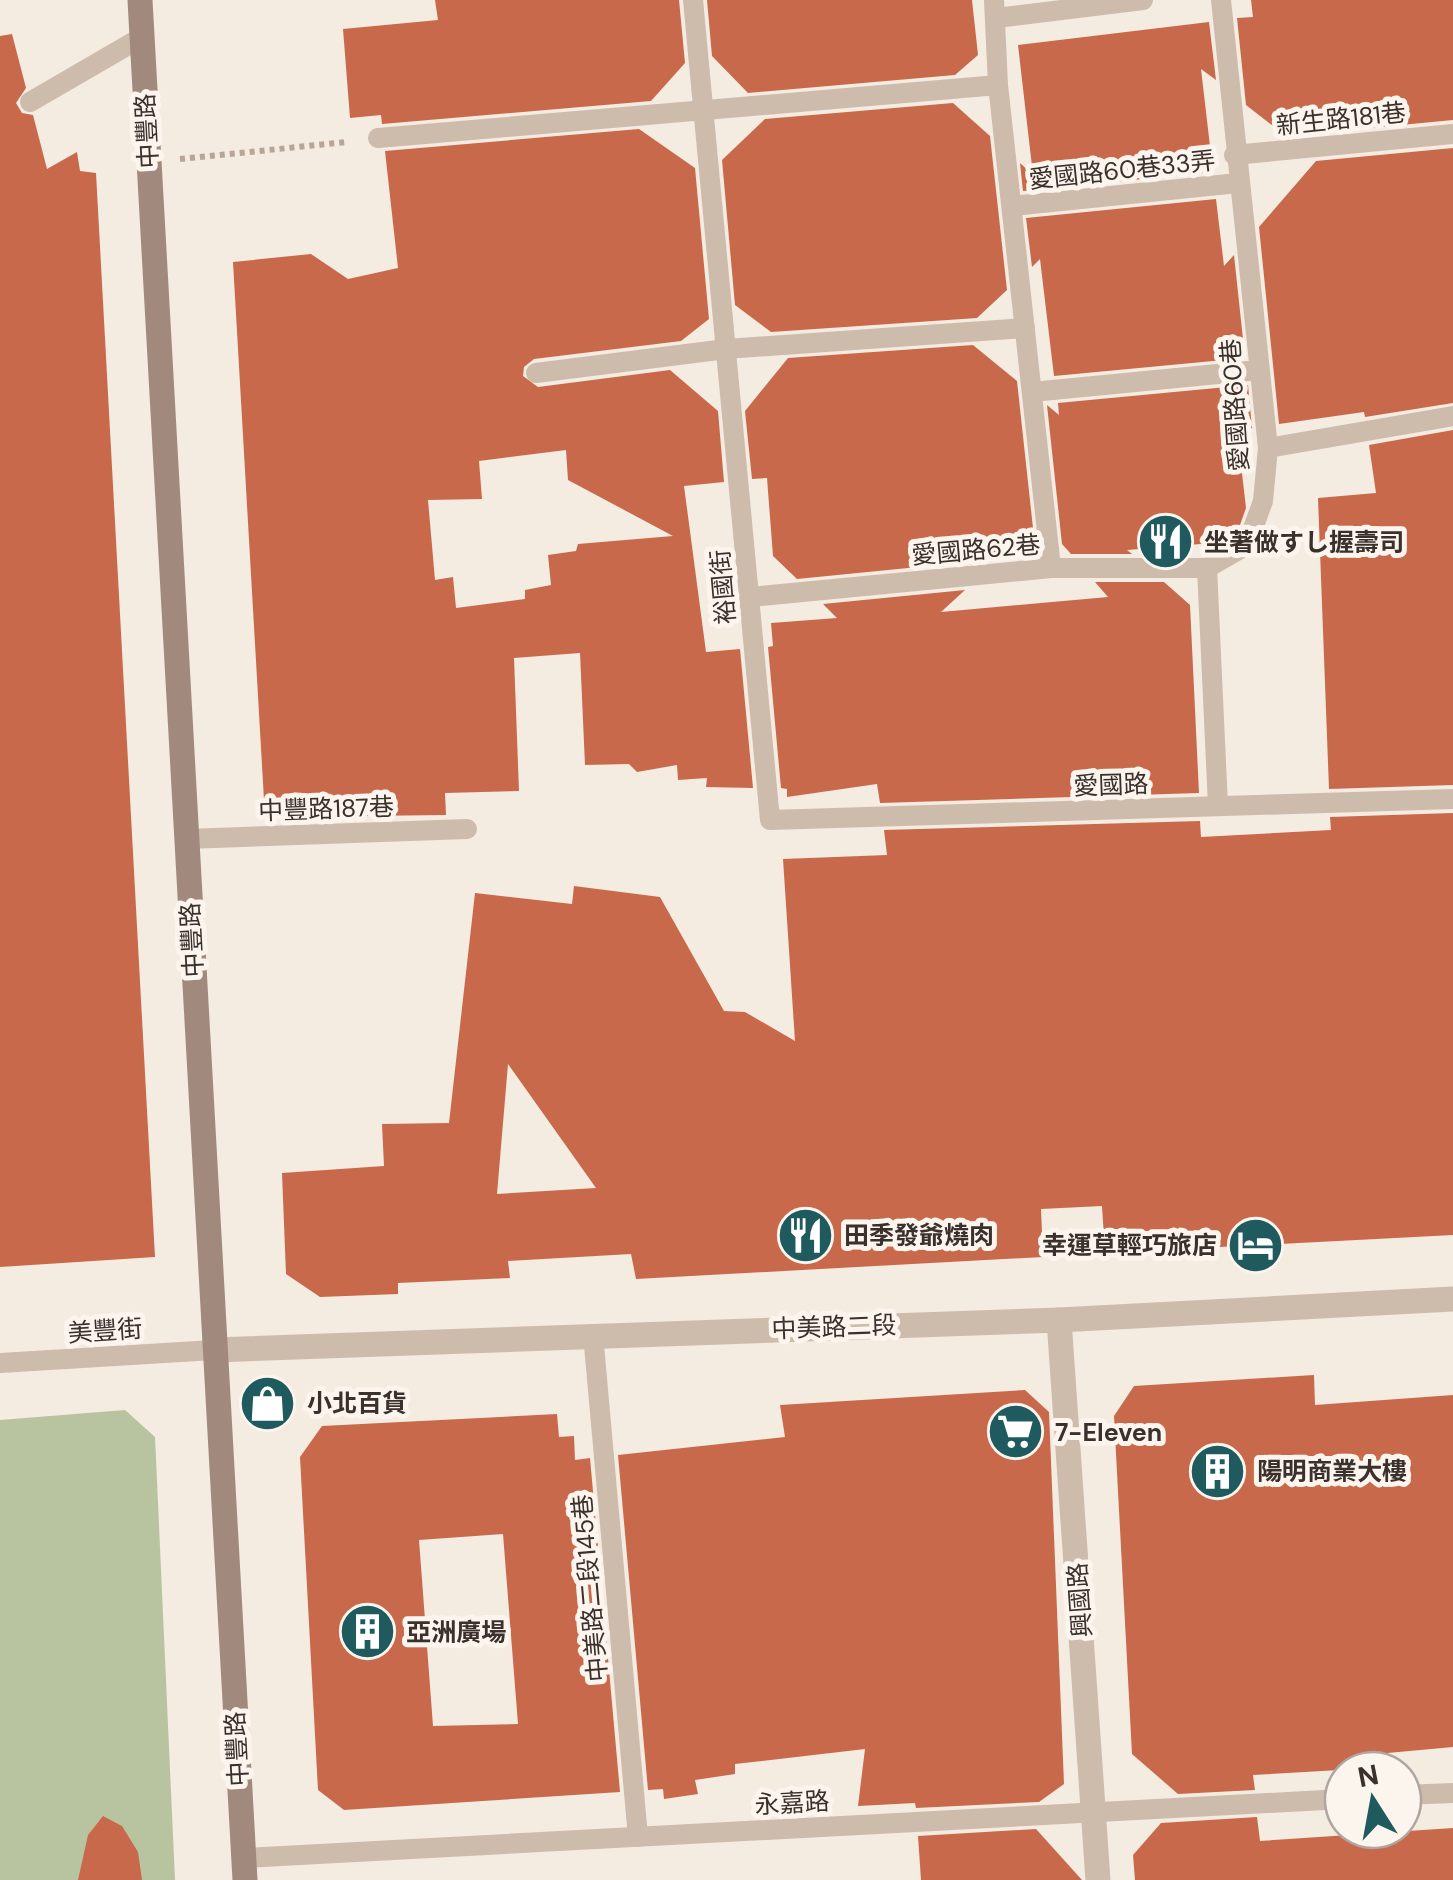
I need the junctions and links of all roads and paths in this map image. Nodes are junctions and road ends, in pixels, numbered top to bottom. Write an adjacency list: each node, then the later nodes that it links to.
1 (140, 0): 6 (main road, 中豐路)
2 (694, 0): 9 (lane, 裕國街)
3 (1143, 0): 5 (lane)
4 (1221, 0): 12 (lane, 愛國路60巷)
5 (995, 9): 7 (lane)
6 (142, 37): 8 (lane); 13 (main road, 中豐路)
7 (998, 85): 9 (lane); 15 (lane)
8 (30, 102)
9 (704, 111): 11 (lane); 17 (lane, 裕國街)
10 (1453, 134): 12 (lane, 新生路181巷)
11 (378, 138): 13 (path)
12 (1234, 155): 14 (lane, 愛國路60巷)
13 (149, 162): 30 (main road, 中豐路)
14 (1238, 184): 15 (lane, 愛國路60巷33弄); 18 (lane, 愛國路60巷)
15 (1012, 206): 16 (lane)
16 (1025, 328): 17 (lane); 20 (lane)
17 (726, 349): 19 (lane); 25 (lane, 裕國街)
18 (1260, 370): 20 (lane); 22 (lane, 愛國路60巷)
19 (536, 372)
20 (1032, 392): 23 (lane)
21 (1453, 416): 22 (lane)
22 (1268, 448): 24 (lane, 愛國路60巷)
23 (1051, 568): 24 (lane, 愛國路62巷); 25 (lane, 愛國路62巷)
24 (1208, 568): 27 (lane)
25 (750, 598): 28 (lane, 裕國街)
26 (1453, 799): 27 (lane, 愛國路)
27 (1218, 806): 28 (lane, 愛國路)
28 (770, 820)
29 (467, 829): 30 (lane, 中豐路187巷)
30 (186, 839): 34 (main road, 中豐路)
31 (1453, 1299): 32 (street, 中美路二段)
32 (1060, 1320): 33 (street, 中美路二段); 39 (street, 興國路)
33 (592, 1334): 34 (street, 中美路二段); 40 (lane, 中美路二段145巷)
34 (214, 1350): 35 (lane, 美豐街); 41 (main road, 中豐路)
35 (0, 1363)
36 (1453, 1793): 37 (lane)
37 (1423, 1795)
38 (1323, 1800): 39 (lane, 永嘉路)
39 (1095, 1812): 40 (lane, 永嘉路); 42 (street, 興國路)
40 (638, 1837): 41 (lane, 永嘉路)
41 (244, 1869)
42 (1098, 1880)

